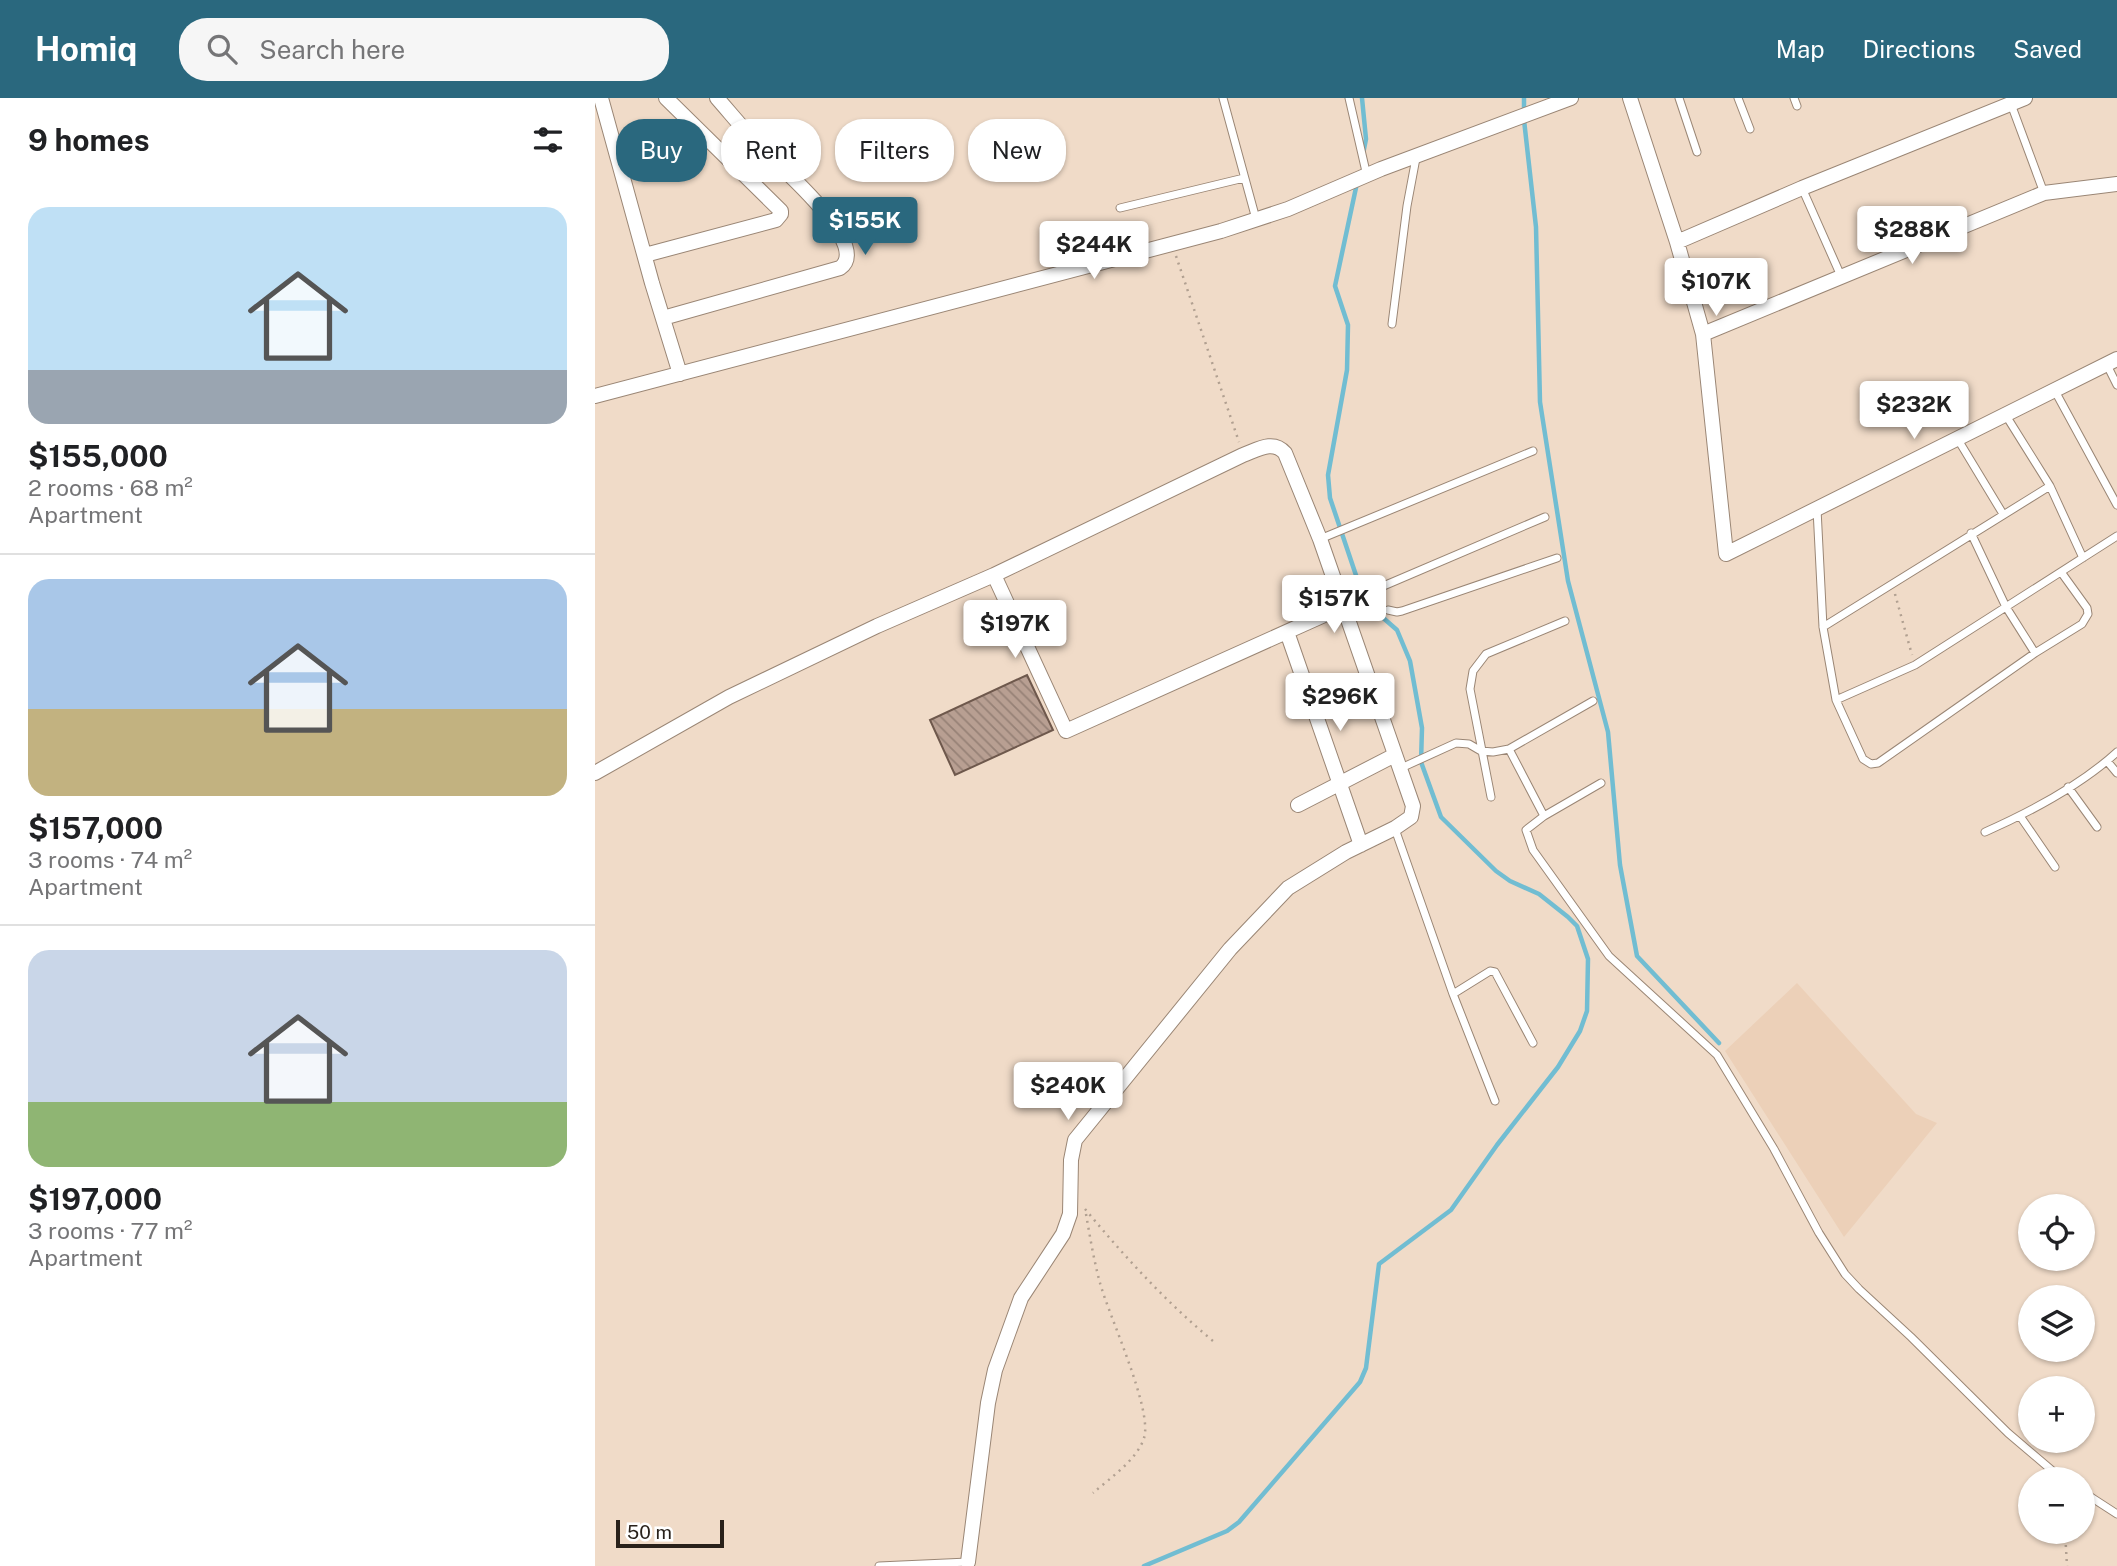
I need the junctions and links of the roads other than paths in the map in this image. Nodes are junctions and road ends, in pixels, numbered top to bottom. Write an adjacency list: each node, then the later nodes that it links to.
1 (601, 98): 14 (street)
2 (666, 98): 11 (street)
3 (717, 98): 28 (street)
4 (1223, 98): 18 (lane)
5 (1349, 98): 17 (lane)
6 (1571, 98): 16 (street)
7 (1630, 98): 25 (street)
8 (1679, 98): 15 (lane)
9 (1738, 98): 12 (lane)
10 (2018, 101): 21 (street); 22 (lane)
11 (687, 119)
12 (1750, 129)
13 (707, 139): 26 (street)
14 (616, 152)
15 (1697, 152)
16 (1416, 158): 17 (street); 29 (lane)
17 (1367, 176): 24 (street)
18 (1244, 178): 23 (lane); 24 (lane)
19 (624, 182): 26 (street)
20 (2117, 184): 22 (street)
21 (1802, 188): 25 (street); 27 (lane)
22 (2044, 193): 27 (street)
23 (1120, 208)
24 (1256, 220): 32 (street)
25 (1677, 242): 30 (street)
26 (645, 255): 28 (street)
27 (1841, 276): 30 (street)
28 (663, 318): 32 (street)
29 (1392, 324)
30 (1703, 334): 41 (street)
31 (2112, 361): 33 (lane); 34 (street)
32 (680, 374): 35 (street)
33 (2117, 385)
34 (2055, 390): 36 (street); 40 (lane)
35 (595, 396)
36 (2005, 414): 37 (street); 39 (lane)
37 (1957, 438): 41 (street); 42 (lane)
38 (1533, 451): 46 (lane)
39 (2050, 486): 42 (lane); 49 (lane)
40 (2117, 505)
41 (1817, 508): 56 (lane)
42 (2003, 514): 44 (lane)
43 (1545, 517): 52 (lane)
44 (1971, 533): 53 (lane); 56 (lane)
45 (2114, 538): 47 (lane); 49 (lane)
46 (1320, 539): 51 (street); 52 (street)
47 (2117, 548)
48 (1557, 558): 54 (lane)
49 (2083, 558): 50 (lane)
50 (2061, 572): 53 (lane); 58 (lane)
51 (995, 575): 57 (street); 66 (street)
52 (1342, 607): 57 (street); 65 (street)
53 (2006, 607): 58 (lane); 59 (lane)
54 (1388, 610)
55 (1565, 621): 62 (lane)
56 (1823, 627): 59 (lane)
57 (1287, 632): 69 (street)
58 (2035, 653): 59 (lane)
59 (1836, 700)
60 (1593, 701): 61 (lane)
61 (1509, 748): 62 (lane); 73 (lane)
62 (1481, 751): 65 (lane); 71 (lane)
63 (2117, 752): 64 (lane)
64 (2107, 761): 67 (lane); 70 (lane)
65 (1398, 762): 69 (street); 76 (street)
66 (595, 773)
67 (2117, 773)
68 (1601, 783): 73 (lane)
69 (1340, 784): 72 (street); 78 (street)
70 (2068, 787): 74 (lane); 75 (lane)
71 (1491, 797)
72 (1298, 805)
73 (1544, 816): 83 (lane)
74 (2020, 816): 77 (lane); 79 (lane)
75 (2097, 827)
76 (1395, 828): 78 (street); 80 (lane)
77 (1985, 832)
78 (1361, 845): 86 (street)
79 (2055, 867)
80 (1453, 993): 81 (lane); 82 (lane)
81 (1533, 1043)
82 (1495, 1101)
83 (2048, 1467)
84 (2095, 1500): 85 (lane)
85 (2117, 1514)
86 (968, 1564): 87 (lane)
87 (879, 1566)

